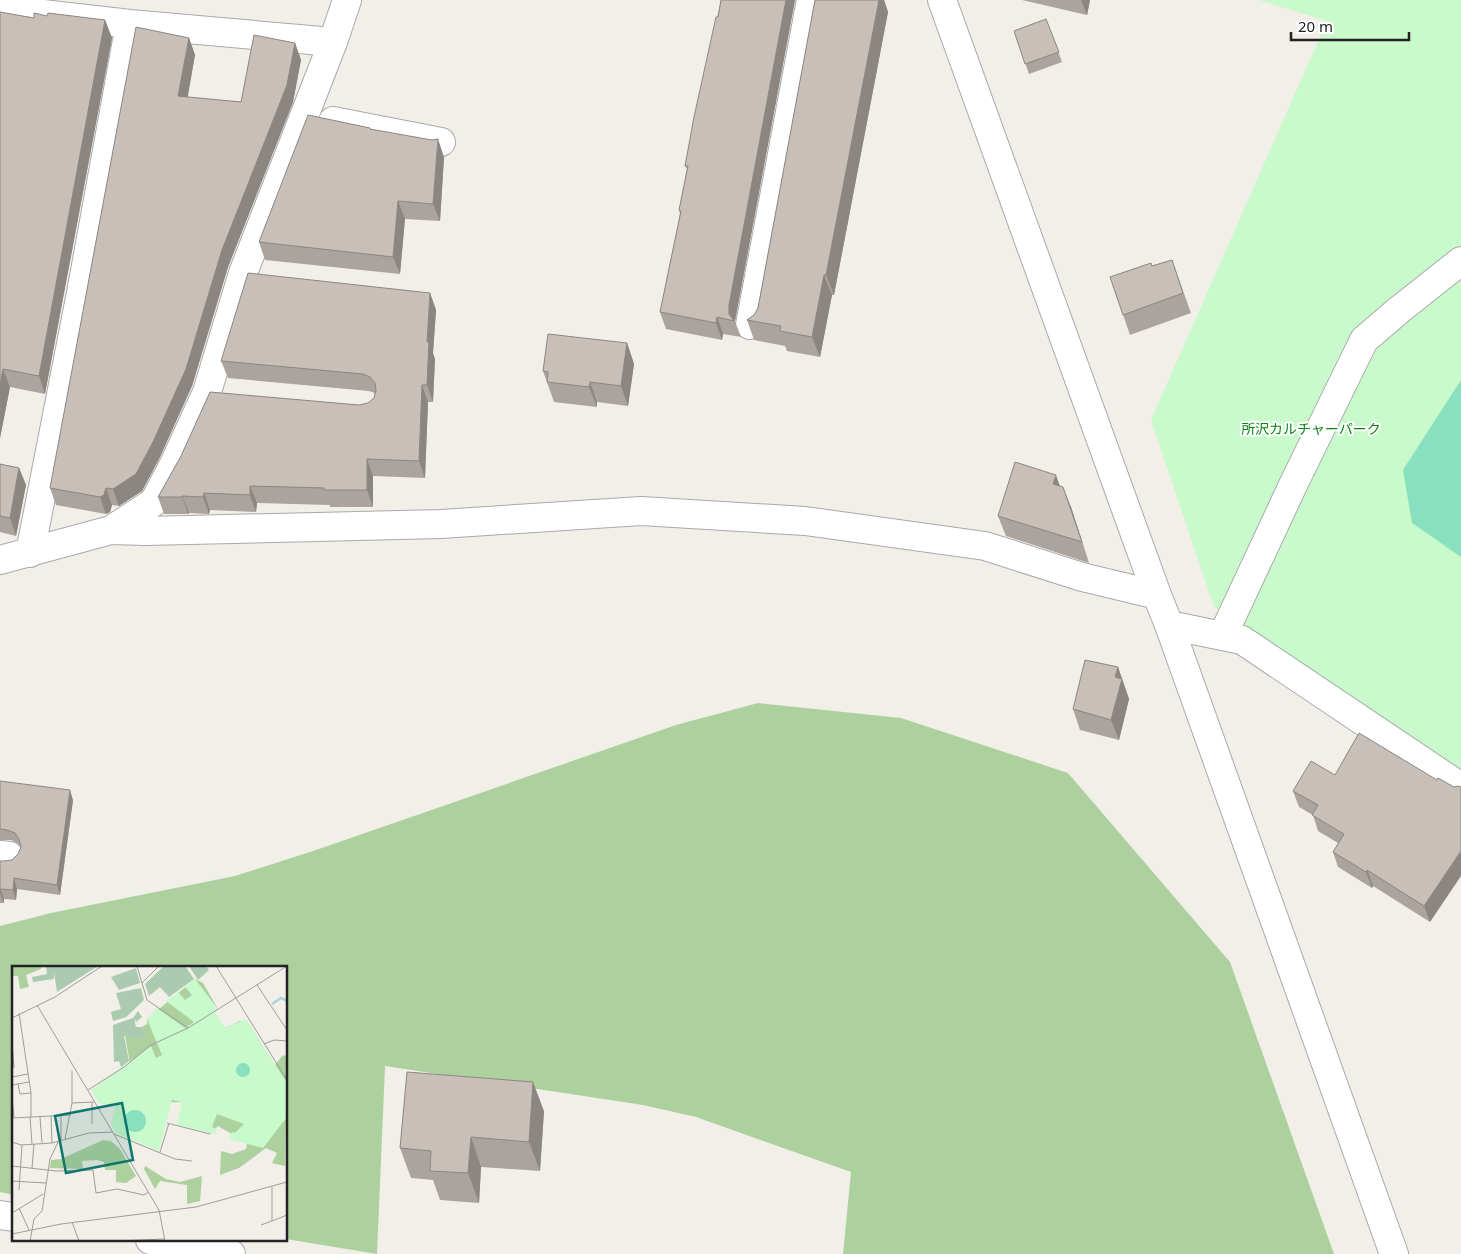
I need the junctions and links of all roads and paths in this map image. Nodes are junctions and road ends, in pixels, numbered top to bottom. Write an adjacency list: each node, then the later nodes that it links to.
1 (347, 0): 6 (street)
2 (811, 0): 12 (street)
3 (942, 0): 18 (street)
4 (0, 9): 5 (street)
5 (130, 24): 6 (street); 16 (street)
6 (333, 42): 7 (street)
7 (304, 115): 8 (street); 10 (street)
8 (441, 142)
9 (1461, 261): 20 (street)
10 (243, 273): 11 (street); 13 (street)
11 (272, 276)
12 (750, 325)
13 (207, 392): 14 (street); 15 (street)
14 (235, 394)
15 (111, 530): 16 (street); 18 (street)
16 (30, 553): 17 (street)
17 (0, 560)
18 (1157, 595): 19 (street)
19 (1169, 625): 20 (street); 24 (street)
20 (1223, 635): 21 (street)
21 (1461, 787)
22 (162, 1242): 23 (street)
23 (231, 1254)
24 (1394, 1254)

